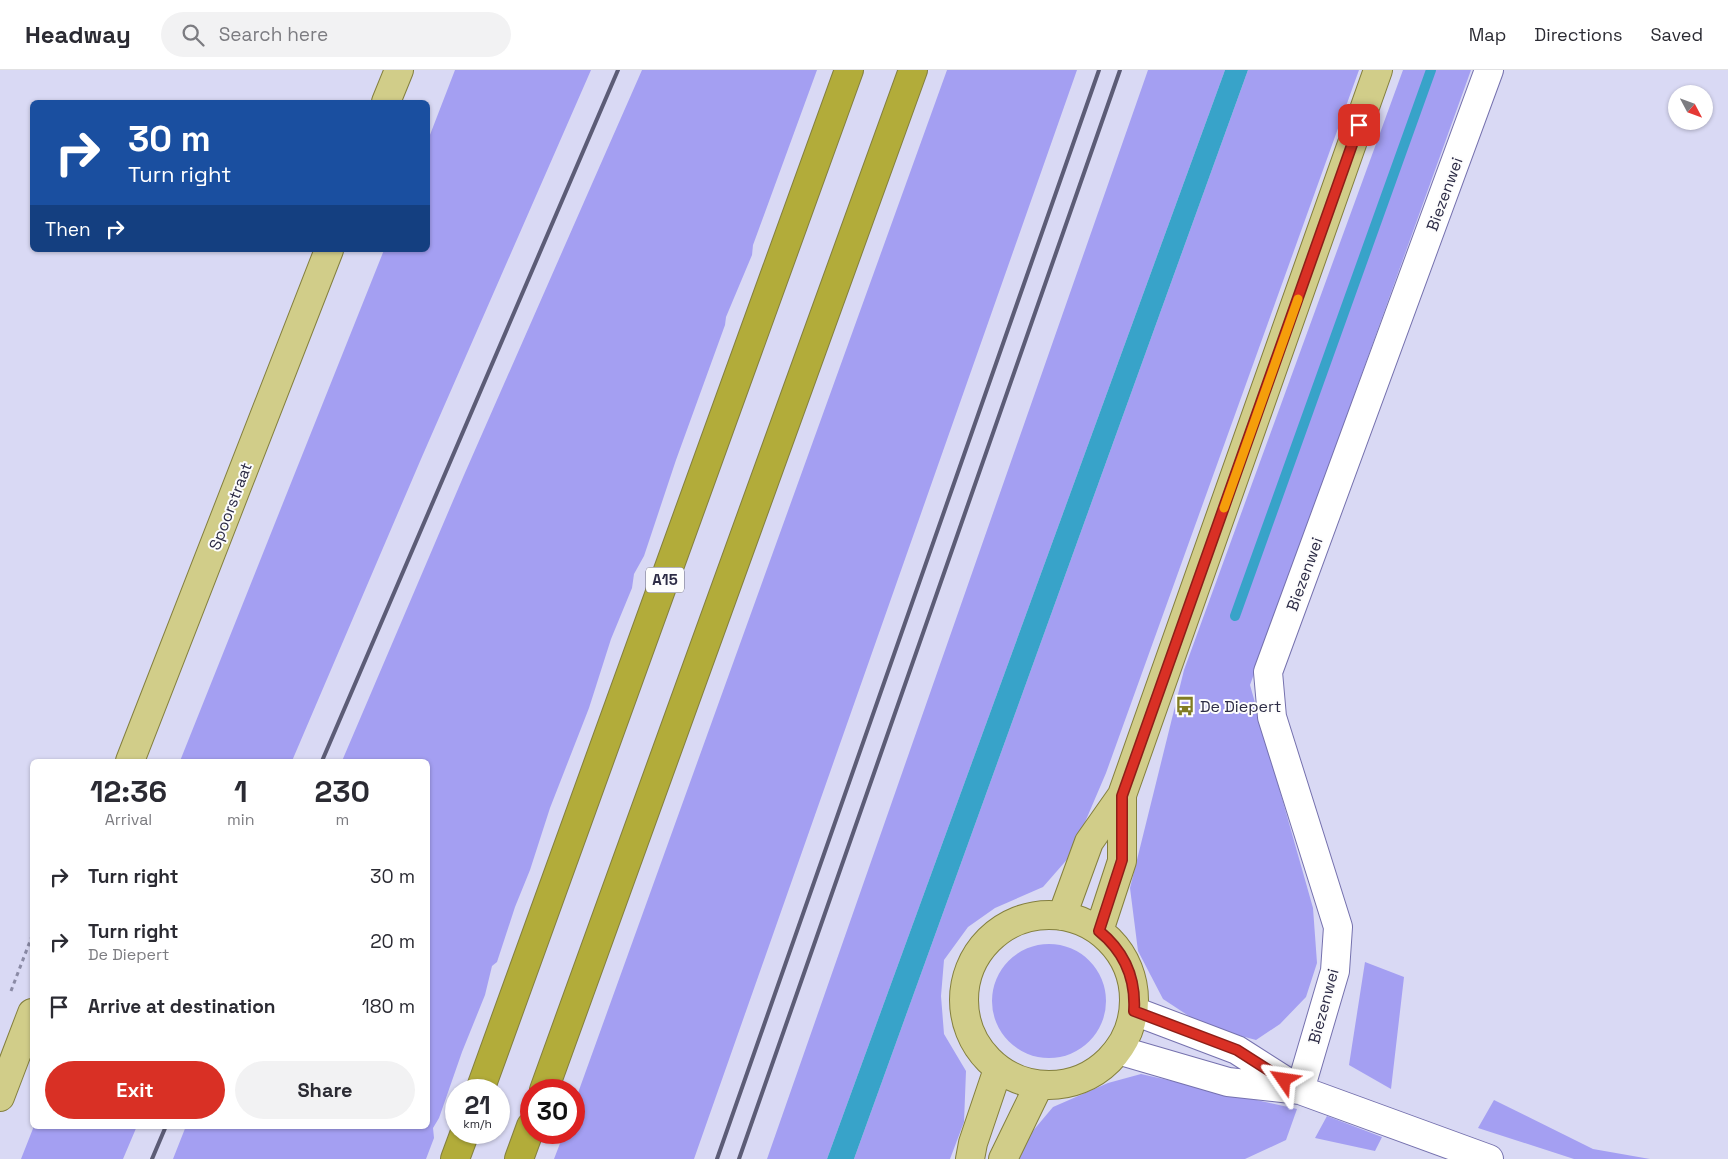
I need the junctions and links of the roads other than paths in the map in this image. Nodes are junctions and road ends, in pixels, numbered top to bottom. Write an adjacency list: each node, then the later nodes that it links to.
1 (399, 70): 6 (main road)
2 (850, 70): 16 (highway, A15)
3 (913, 70): 17 (highway)
4 (1378, 70): 9 (main road)
5 (1489, 70): 19 (street, Biezenwei)
6 (387, 100)
7 (328, 252): 8 (main road, Spoorstraat)
8 (131, 759)
9 (1122, 796): 10 (main road); 11 (main road)
10 (1062, 916): 11 (main road); 15 (main road)
11 (1099, 931): 12 (main road)
12 (1134, 1011): 14 (main road); 19 (street)
13 (30, 1018): 20 (main road)
14 (1118, 1050): 18 (main road); 19 (street)
15 (998, 1069): 18 (main road); 25 (main road)
16 (484, 1079)
17 (548, 1079)
18 (1039, 1085): 26 (main road)
19 (1300, 1090): 27 (street)
20 (0, 1097)
21 (461, 1144): 23 (highway)
22 (525, 1144): 24 (highway)
23 (455, 1159)
24 (520, 1159)
25 (970, 1159)
26 (1003, 1159)
27 (1489, 1159)

